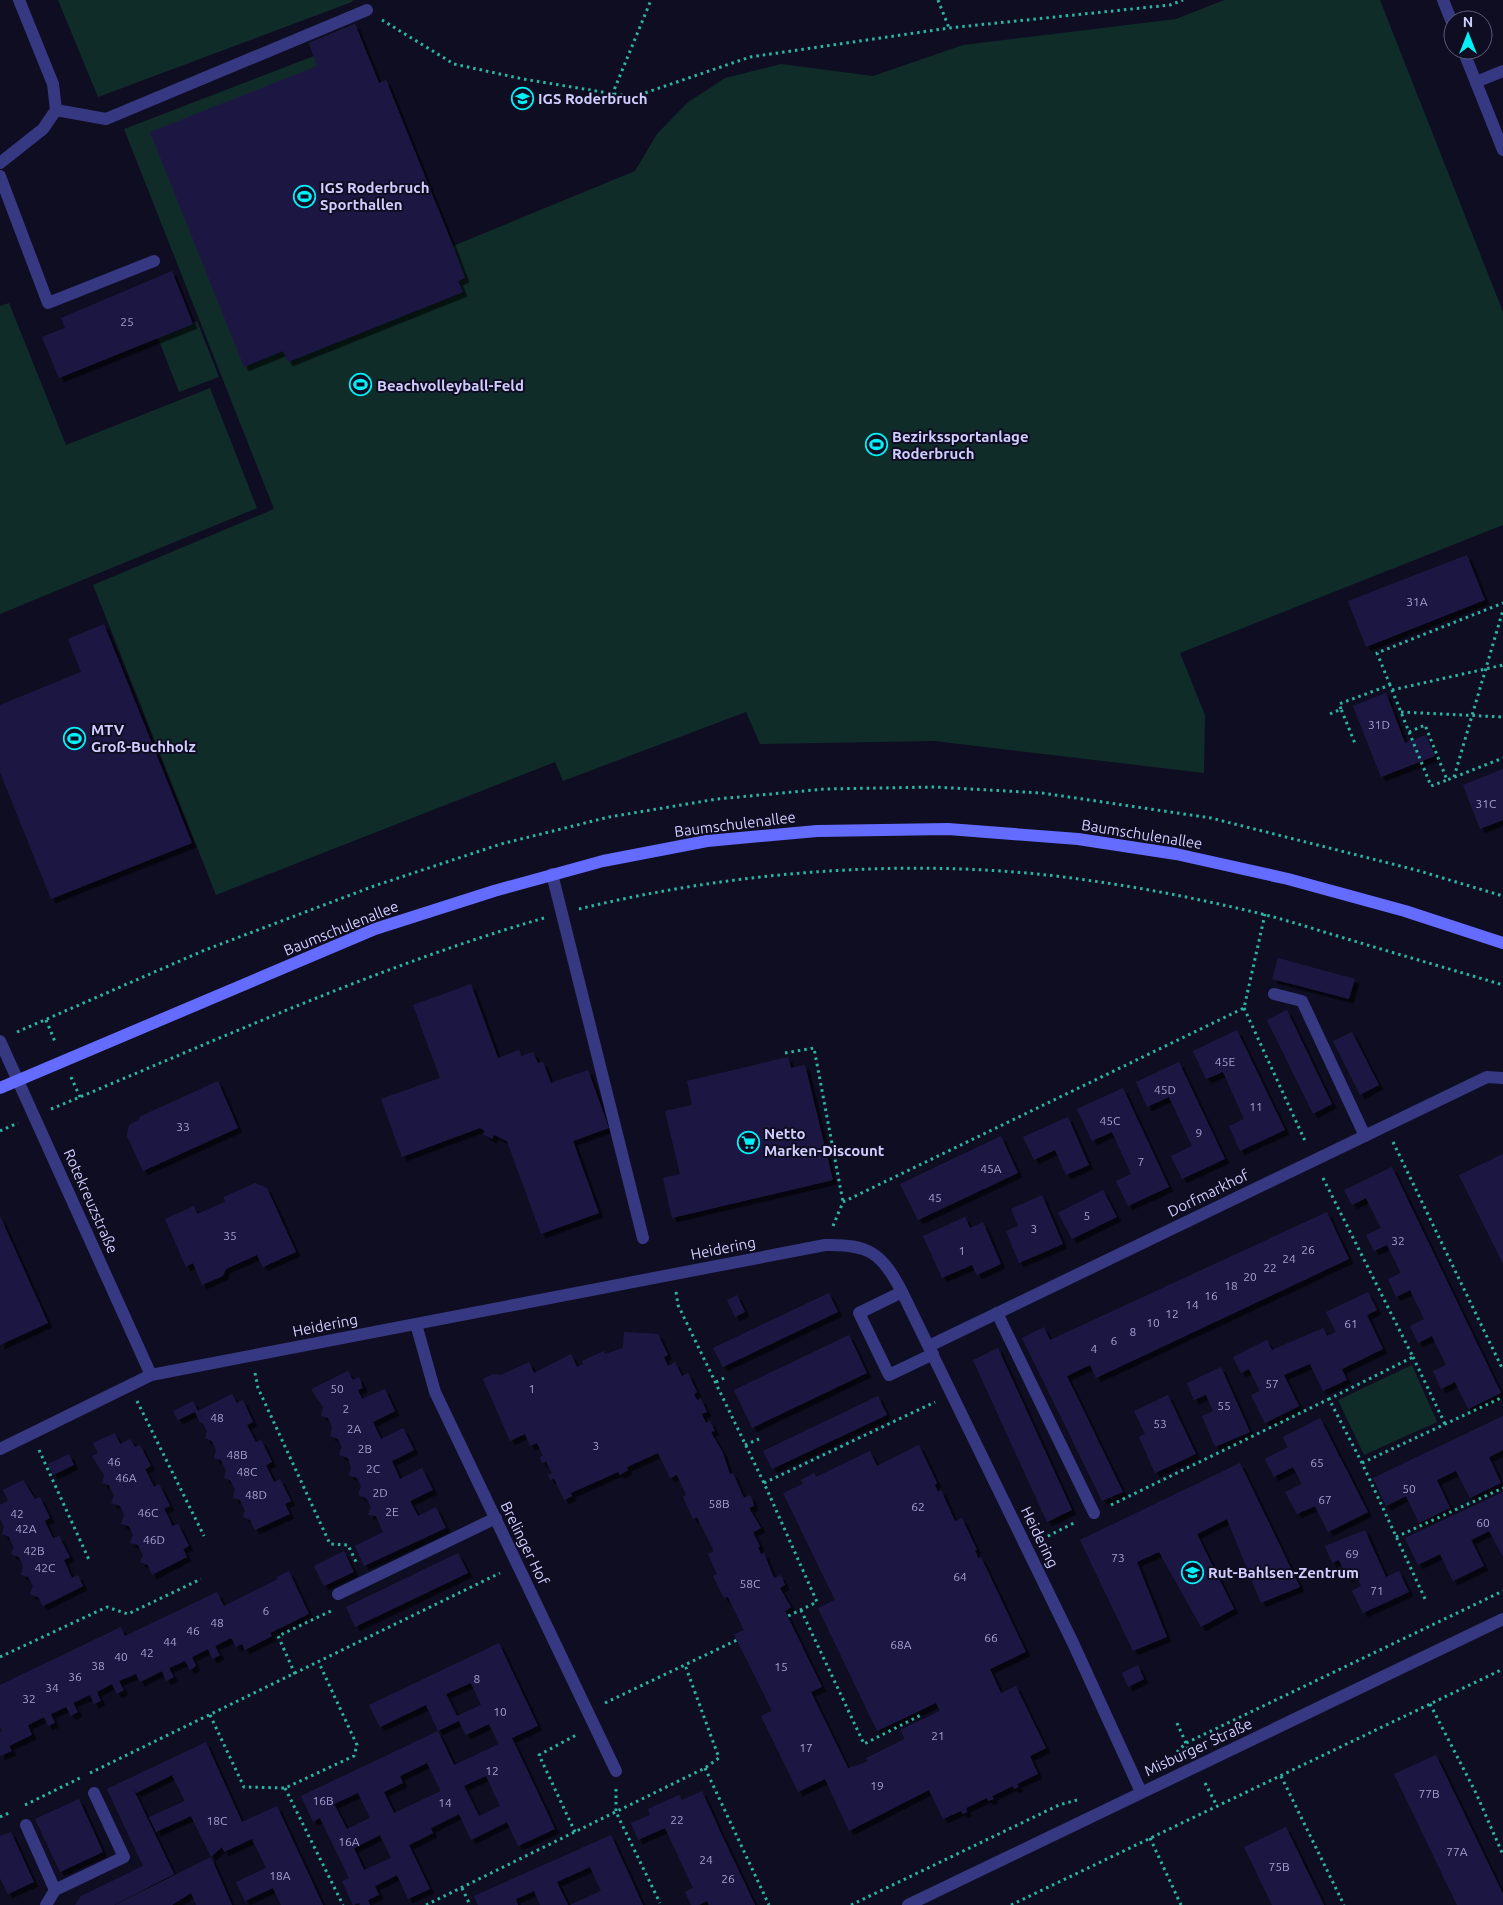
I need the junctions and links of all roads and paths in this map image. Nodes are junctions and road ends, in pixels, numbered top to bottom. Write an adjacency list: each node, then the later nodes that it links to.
1 (19, 0): 11 (street)
2 (651, 0): 10 (path)
3 (938, 0): 6 (path)
4 (1183, 0): 6 (path)
5 (367, 10): 10 (path); 11 (street)
6 (949, 28): 10 (path)
7 (1467, 60): 9 (street)
8 (1503, 70): 9 (street)
9 (1476, 82): 12 (street)
10 (612, 95)
11 (56, 110): 13 (street)
12 (1503, 150)
13 (0, 163)
14 (0, 176): 15 (street)
15 (154, 261)
16 (1503, 604): 20 (path)
17 (1503, 610): 19 (path)
18 (1503, 665): 19 (path)
19 (1486, 669): 21 (path); 25 (path)
20 (1390, 685): 21 (path); 22 (path)
21 (1392, 690): 23 (path)
22 (1341, 709): 24 (path); 28 (path)
23 (1401, 712): 25 (path); 27 (path)
24 (1330, 714)
25 (1472, 716): 26 (path); 30 (path)
26 (1503, 718)
27 (1409, 732): 31 (path); 31 (path)
28 (1356, 746)
29 (1503, 758): 30 (path)
30 (1454, 777): 31 (path)
31 (1448, 780)
32 (552, 874): 33 (street); 35 (main road, Baumschulenallee); 42 (main road, Baumschulenallee)
33 (562, 913): 34 (path); 44 (path); 50 (street)
34 (1265, 914): 36 (path); 38 (path)
35 (1503, 943)
36 (1503, 985)
37 (1274, 994): 47 (street)
38 (1244, 1008): 48 (path); 49 (path)
39 (0, 1041): 42 (street, Rotekreuzstraße)
40 (785, 1053): 49 (path)
41 (1503, 1078): 45 (street, Dorfmarkhof)
42 (18, 1080): 43 (main road, Baumschulenallee); 44 (street, Rotekreuzstraße)
43 (0, 1088)
44 (35, 1116): 46 (path); 60 (street, Rotekreuzstraße)
45 (1385, 1126): 47 (street, Dorfmarkhof); 59 (path)
46 (0, 1131)
47 (1365, 1136): 48 (street, Dorfmarkhof)
48 (1314, 1160): 54 (street, Dorfmarkhof); 58 (path)
49 (843, 1202): 51 (path)
50 (643, 1238)
51 (825, 1245): 52 (street, Heidering); 53 (street, Heidering)
52 (672, 1274): 55 (street, Heidering); 62 (path)
53 (902, 1292): 56 (street, Heidering); 56 (street, Dorfmarkhof)
54 (997, 1313): 56 (street, Dorfmarkhof); 75 (street)
55 (416, 1324): 57 (street, Heidering); 76 (street, Brelinger Hof)
56 (931, 1350): 64 (street, Heidering)
57 (252, 1355): 60 (street, Heidering); 83 (path)
58 (1413, 1358): 66 (path); 67 (path)
59 (1503, 1370)
60 (151, 1375): 63 (street, Heidering)
61 (726, 1377): 62 (path)
62 (716, 1382): 70 (path)
63 (129, 1385): 68 (street, Heidering); 77 (path)
64 (952, 1394): 73 (path); 79 (street, Heidering)
65 (1503, 1396): 67 (path)
66 (1329, 1398): 72 (path); 75 (path)
67 (1445, 1424): 72 (path)
68 (32, 1434): 71 (street, Heidering); 80 (path)
69 (758, 1439): 70 (path)
70 (745, 1445): 73 (path)
71 (0, 1449)
72 (1362, 1463): 78 (path)
73 (764, 1483): 87 (path)
74 (1503, 1488): 78 (path)
75 (1094, 1513): 79 (path)
76 (496, 1518): 81 (street, Brelinger Hof); 83 (street)
77 (204, 1536)
78 (1396, 1537): 86 (path)
79 (1026, 1546): 109 (street, Heidering)
80 (90, 1562)
81 (517, 1565): 92 (path); 97 (street, Brelinger Hof)
82 (201, 1579): 91 (path)
83 (365, 1581): 85 (street)
84 (1503, 1592): 101 (path)
85 (338, 1594): 95 (path)
86 (1426, 1601)
87 (801, 1610): 88 (path); 99 (path)
88 (788, 1616)
89 (1503, 1619): 109 (street, Misburger Straße)
90 (737, 1640): 93 (path)
91 (0, 1657)
92 (319, 1663): 95 (path); 108 (path)
93 (685, 1666): 97 (path); 104 (path)
94 (1503, 1669): 96 (path)
95 (295, 1674): 98 (path)
96 (1430, 1704): 106 (path); 118 (path)
97 (589, 1711): 105 (street, Brelinger Hof); 116 (path)
98 (210, 1715): 108 (path); 114 (path)
99 (921, 1715)
100 (1177, 1723): 101 (path)
101 (1186, 1743): 102 (path); 103 (path)
102 (1175, 1754)
103 (1192, 1755)
104 (705, 1768): 113 (path); 126 (path)
105 (616, 1771)
106 (1281, 1776): 112 (path); 131 (path)
107 (1204, 1780): 112 (path)
108 (285, 1788): 123 (path)
109 (1141, 1792): 128 (street, Misburger Straße)
110 (94, 1793): 120 (street)
111 (1082, 1799): 127 (path)
112 (1217, 1806): 117 (path)
113 (616, 1812): 116 (path); 121 (path)
114 (0, 1817)
115 (26, 1826): 120 (street)
116 (575, 1832): 119 (path)
117 (1150, 1838): 129 (path); 130 (path)
118 (1503, 1854)
119 (462, 1888): 124 (path); 125 (path)
120 (56, 1890): 122 (street)
121 (660, 1903)
122 (46, 1905)
123 (343, 1905)
124 (426, 1905)
125 (470, 1905)
126 (768, 1905)
127 (851, 1905)
128 (908, 1905)
129 (1010, 1905)
130 (1181, 1905)
131 (1344, 1905)

